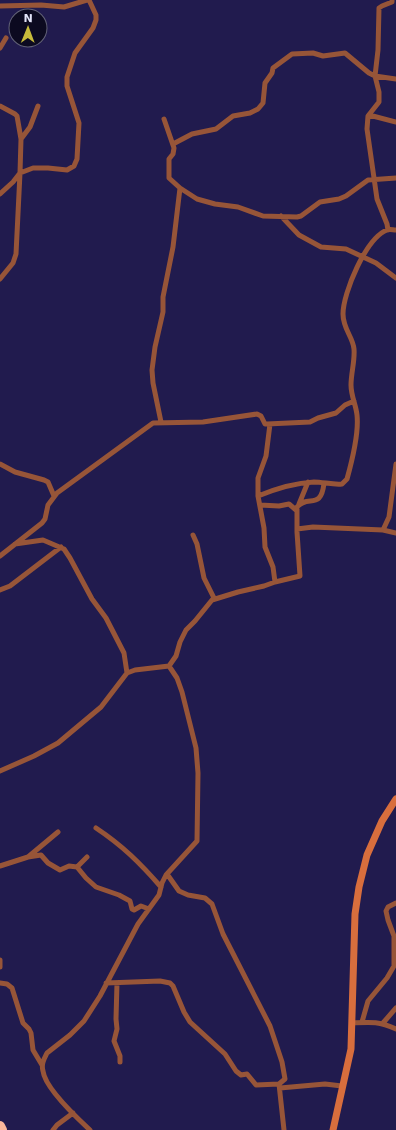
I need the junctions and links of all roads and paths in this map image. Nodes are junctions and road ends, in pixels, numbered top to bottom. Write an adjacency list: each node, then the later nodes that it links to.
1 (88, 0): 3 (street); 15 (street)
2 (392, 0): 6 (street)
3 (0, 6)
4 (6, 38): 5 (street)
5 (0, 48)
6 (375, 76): 7 (street); 10 (street); 14 (street)
7 (396, 79)
8 (0, 106): 13 (street)
9 (38, 106): 13 (street)
10 (369, 115): 12 (street); 17 (street)
11 (164, 119): 14 (street)
12 (396, 122)
13 (21, 139): 15 (street)
14 (173, 144): 18 (street)
15 (20, 173): 19 (street); 25 (street)
16 (396, 178): 17 (street)
17 (374, 179): 20 (street); 21 (street)
18 (180, 188): 20 (street); 27 (street)
19 (0, 194)
20 (281, 216): 23 (street)
21 (388, 230): 22 (street); 23 (street)
22 (396, 230)
23 (363, 257): 24 (street); 26 (street)
24 (396, 278)
25 (0, 279)
26 (354, 400): 28 (street); 32 (street)
27 (161, 422): 28 (street); 33 (street)
28 (270, 424): 34 (street)
29 (0, 464): 33 (street)
30 (396, 464): 39 (street)
31 (308, 482): 32 (street); 34 (street); 35 (street)
32 (324, 483): 35 (street)
33 (54, 496): 42 (street)
34 (258, 496): 36 (street)
35 (299, 504): 37 (street)
36 (260, 505): 37 (street); 45 (street)
37 (296, 510): 38 (street)
38 (297, 529): 39 (street); 45 (street)
39 (383, 530): 40 (street)
40 (396, 533)
41 (193, 535): 47 (street)
42 (13, 545): 43 (street); 44 (street)
43 (61, 547): 46 (street); 49 (street)
44 (0, 556)
45 (275, 582): 47 (street)
46 (0, 590)
47 (214, 598): 48 (street)
48 (170, 666): 49 (street); 58 (street)
49 (127, 674): 50 (street)
50 (0, 771)
51 (396, 799): 71 (main road)
52 (96, 828): 59 (street)
53 (58, 832): 54 (street)
54 (28, 857): 56 (street); 57 (street)
55 (87, 857): 57 (street)
56 (0, 866)
57 (77, 867): 61 (street)
58 (167, 874): 59 (street); 76 (street)
59 (161, 887): 61 (street)
60 (396, 903): 63 (street)
61 (149, 909): 67 (street)
62 (0, 960): 64 (street)
63 (395, 966): 70 (street)
64 (0, 967)
65 (0, 978): 66 (street)
66 (2, 983): 75 (street)
67 (106, 983): 68 (street); 75 (street)
68 (117, 983): 74 (street); 76 (street)
69 (396, 1008): 72 (street)
70 (362, 1022): 71 (street); 72 (street)
71 (352, 1023): 77 (main road)
72 (383, 1023): 73 (street)
73 (396, 1029)
74 (120, 1062)
75 (42, 1065): 78 (street)
76 (279, 1086): 77 (street); 83 (street)
77 (342, 1086): 84 (main road)
78 (73, 1113): 81 (street); 82 (street)
79 (0, 1126): 80 (highway)
80 (2, 1130)
81 (53, 1130)
82 (90, 1130)
83 (284, 1130)
84 (333, 1130)

